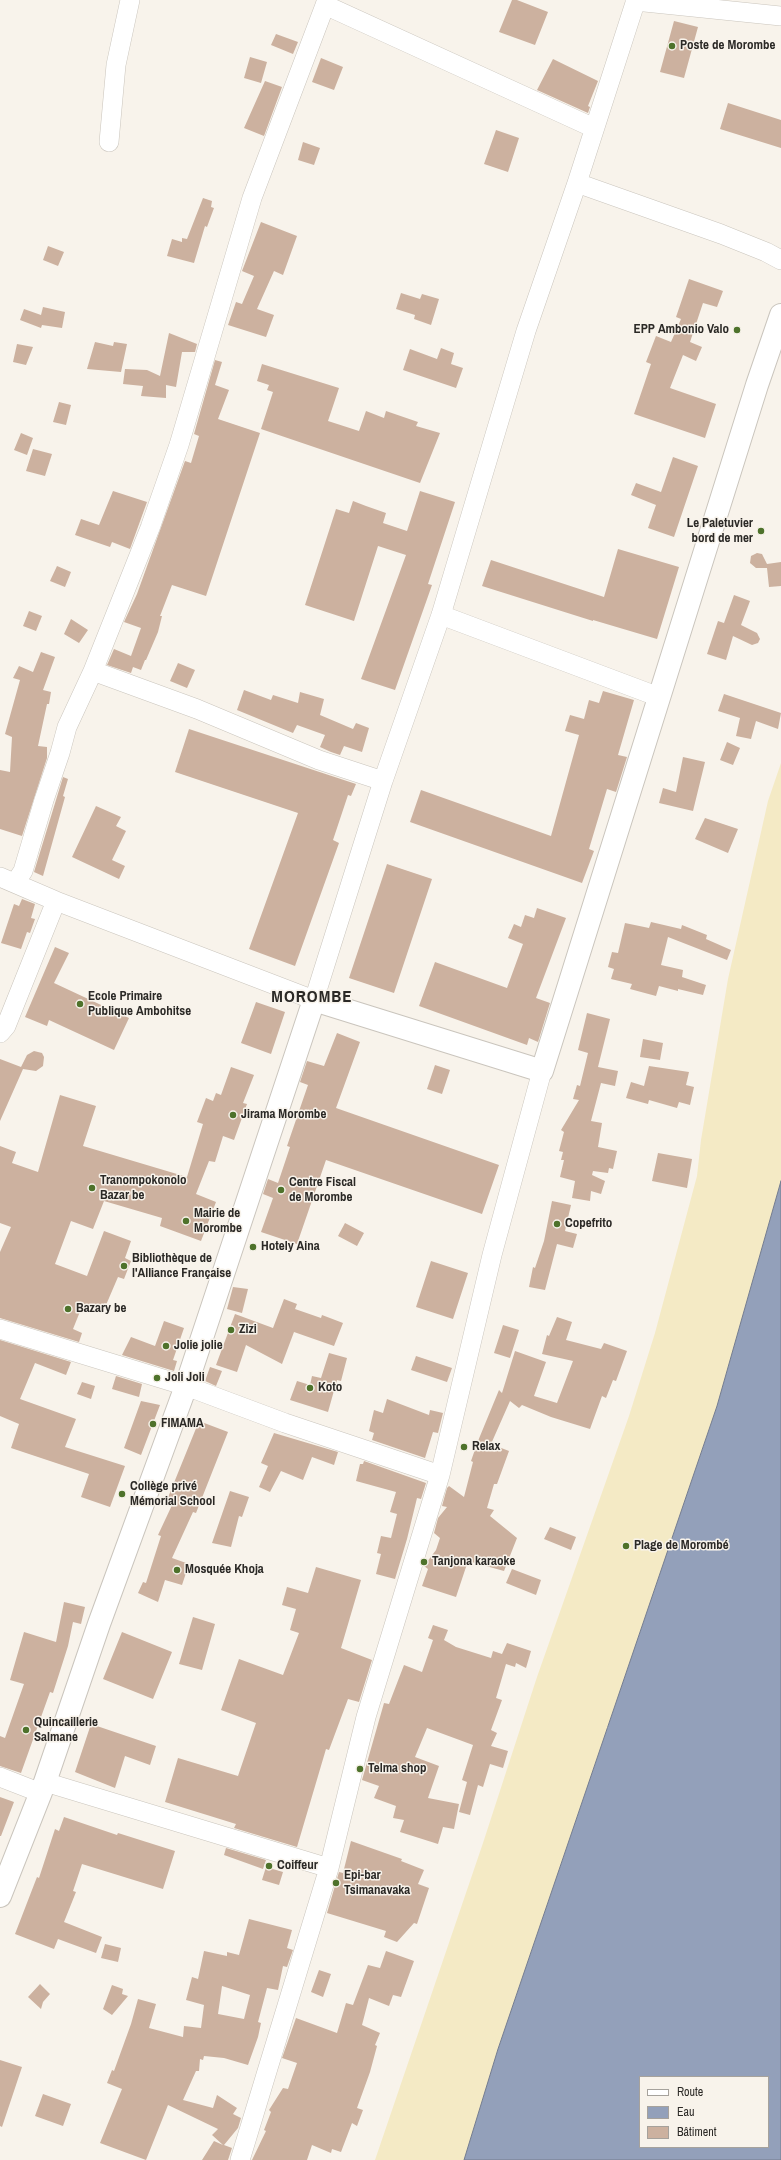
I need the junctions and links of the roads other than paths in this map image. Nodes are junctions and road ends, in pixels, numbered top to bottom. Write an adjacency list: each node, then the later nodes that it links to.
1 (130, 0): 6 (street)
2 (636, 0): 4 (street); 5 (street)
3 (326, 3): 5 (street); 11 (street)
4 (781, 16)
5 (594, 128): 7 (street)
6 (109, 142)
7 (577, 183): 8 (street); 10 (street)
8 (781, 260)
9 (781, 315): 12 (street)
10 (441, 615): 12 (street); 13 (street)
11 (93, 671): 13 (street); 14 (street)
12 (659, 697): 18 (street)
13 (383, 781): 16 (street)
14 (8, 880): 15 (street)
15 (56, 901): 16 (street); 17 (street)
16 (314, 1000): 18 (street); 20 (street)
17 (0, 1033)
18 (542, 1071): 21 (street)
19 (0, 1329): 20 (street)
20 (186, 1386): 21 (street); 23 (street)
21 (440, 1475): 24 (street)
22 (0, 1777): 23 (street)
23 (43, 1788): 24 (street); 25 (street)
24 (329, 1868): 26 (street)
25 (0, 1896)
26 (240, 2160)

